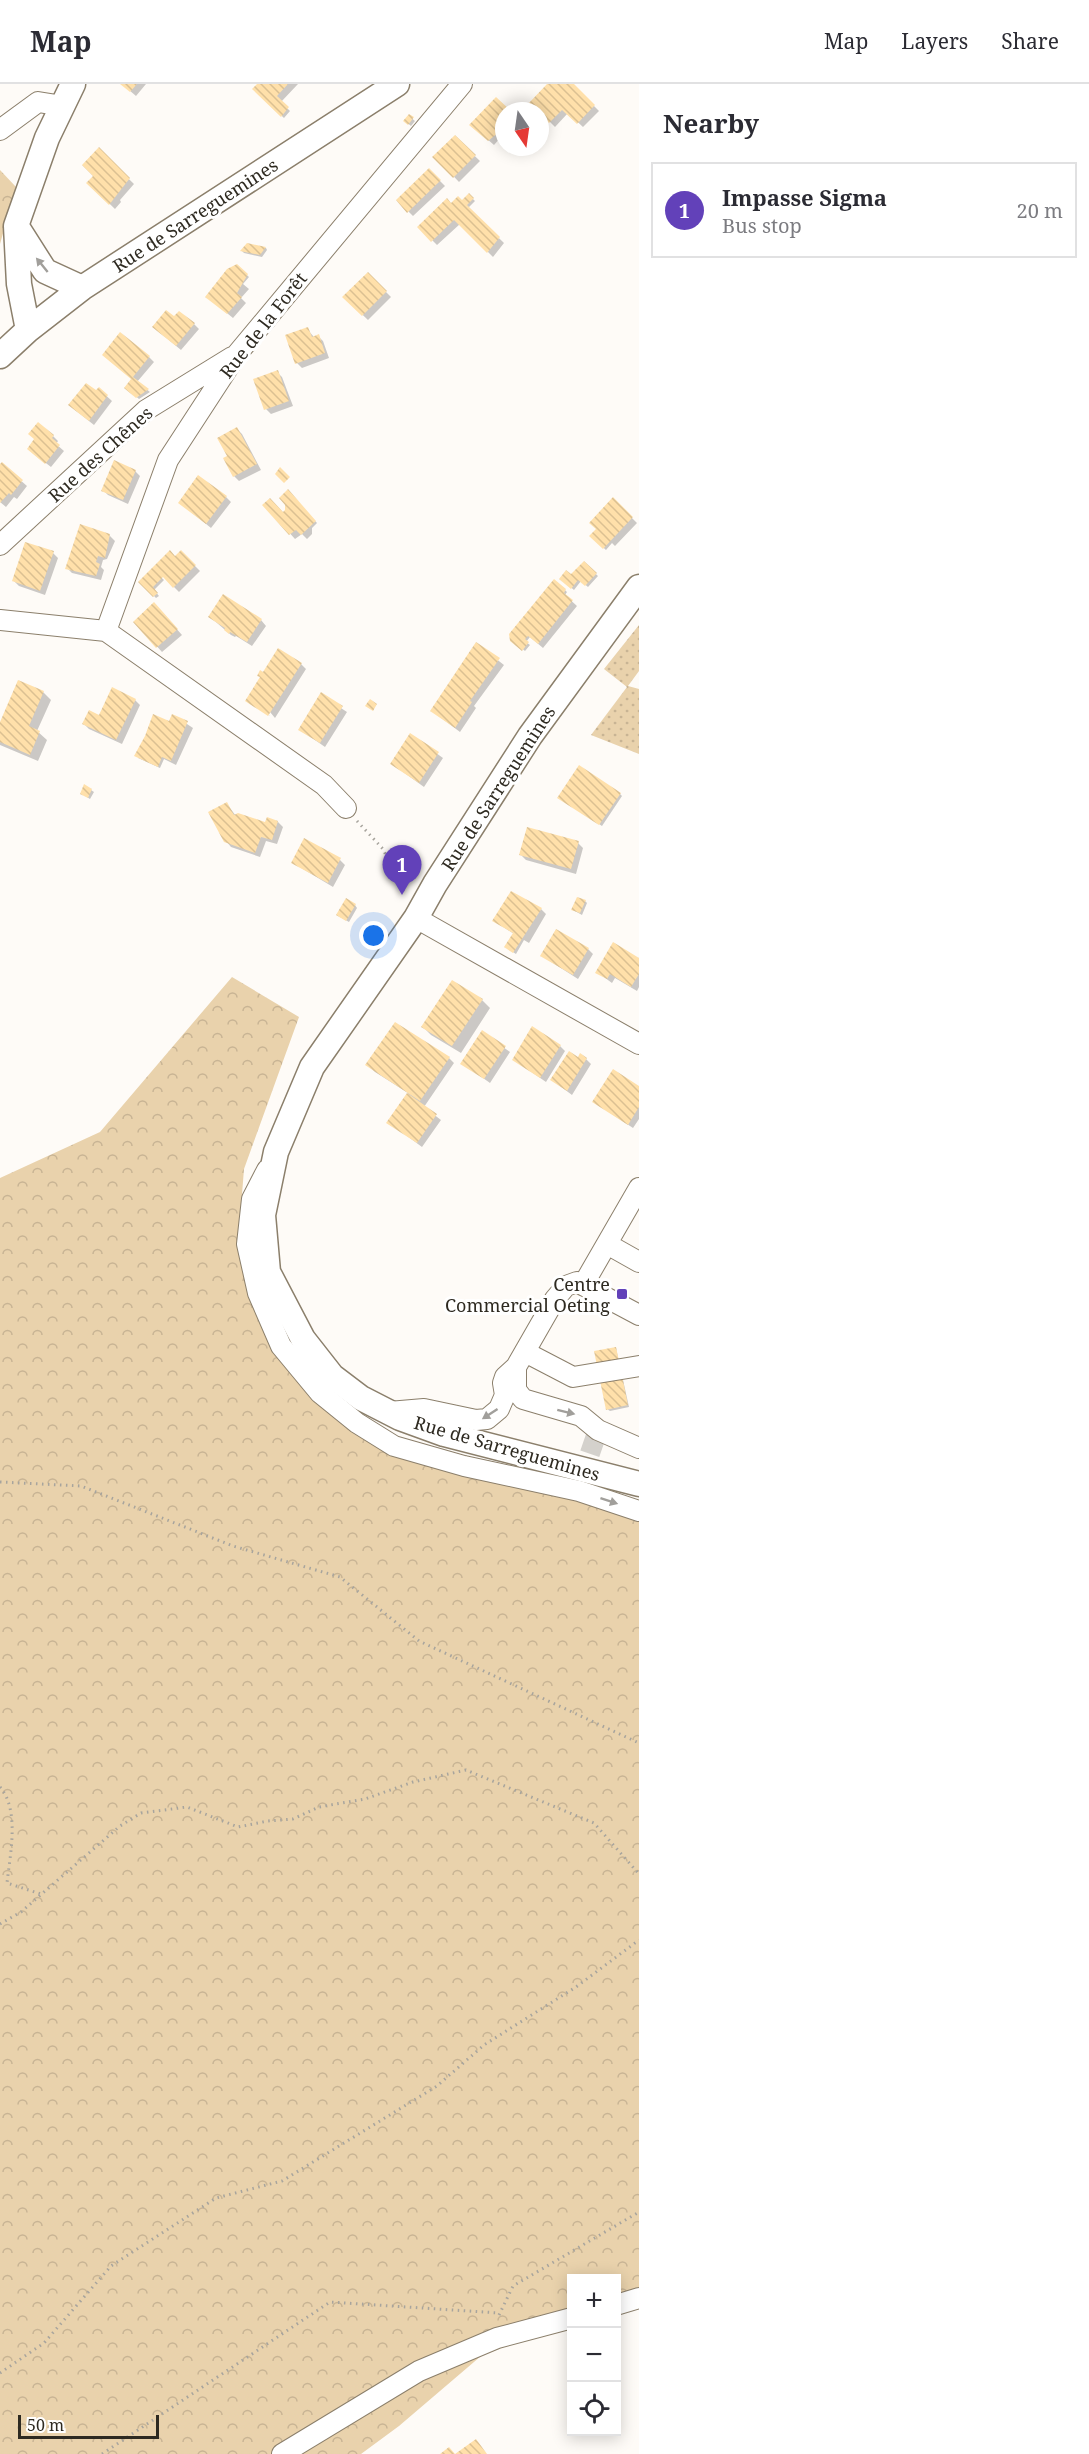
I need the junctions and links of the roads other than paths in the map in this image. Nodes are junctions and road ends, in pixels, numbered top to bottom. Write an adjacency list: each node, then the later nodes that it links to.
1 (73, 84): 4 (main road)
2 (397, 84): 7 (main road, Rue de Sarreguemines)
3 (462, 84): 9 (street, Rue de la Forêt)
4 (63, 106): 5 (street); 6 (main road)
5 (0, 130)
6 (16, 226): 7 (main road, one-way to 6); 8 (main road)
7 (82, 288): 8 (main road, Rue de Sarreguemines)
8 (28, 330): 10 (main road, Rue de Sarreguemines)
9 (237, 354): 11 (street, Rue des Chênes); 14 (street, Rue de la Forêt)
10 (0, 356)
11 (0, 545)
12 (639, 587): 16 (main road, Rue de Sarreguemines)
13 (0, 620): 14 (street)
14 (106, 631): 15 (street)
15 (346, 808)
16 (416, 918): 17 (street); 18 (main road, Rue de Sarreguemines)
17 (639, 1044)
18 (276, 1152): 26 (main road, Rue de Sarreguemines); 29 (street, one-way to 29)
19 (636, 1201): 20 (street)
20 (607, 1244): 21 (street); 22 (street)
21 (639, 1262)
22 (583, 1285): 23 (street); 24 (street)
23 (639, 1315)
24 (520, 1359): 25 (street); 26 (street, one-way to 26); 27 (street, one-way to 27)
25 (639, 1366)
26 (389, 1412): 28 (main road, Rue de Sarreguemines)
27 (639, 1448)
28 (639, 1484)
29 (639, 1510)
30 (639, 2298): 31 (street)
31 (621, 2303)
32 (567, 2319): 33 (street)
33 (282, 2454)

